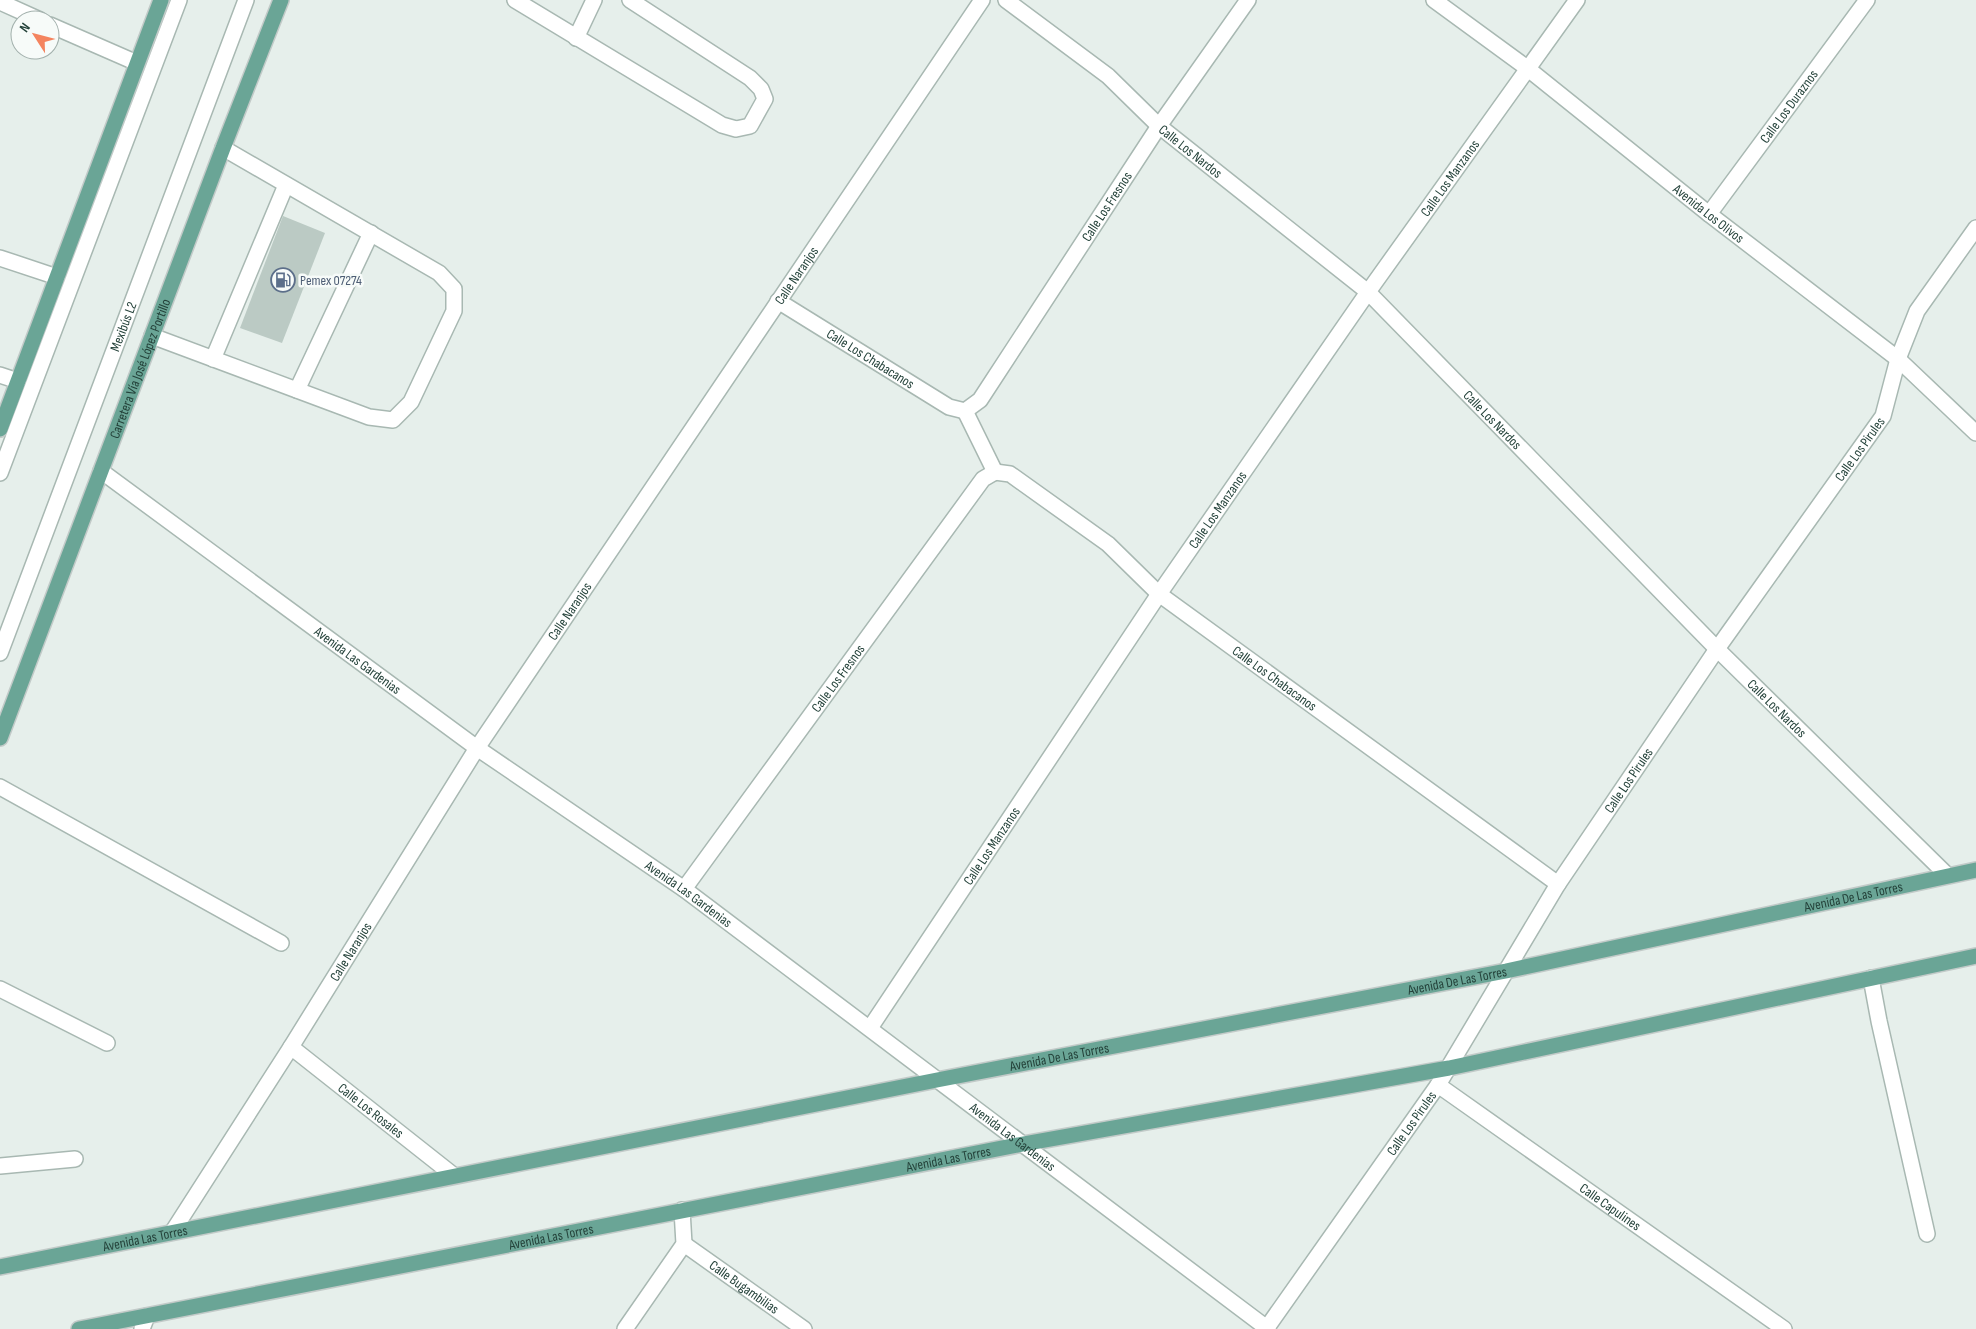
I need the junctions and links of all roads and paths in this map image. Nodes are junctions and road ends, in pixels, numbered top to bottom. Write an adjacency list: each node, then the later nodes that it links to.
1 (161, 0): 18 (main road)
2 (179, 0): 41 (street)
3 (246, 0): 44 (street, Mexibús L2)
4 (281, 0): 21 (main road, Carretera Vía José López Portillo)
5 (515, 0): 17 (street)
6 (594, 0): 17 (street)
7 (630, 0): 17 (street)
8 (982, 0): 29 (street, Calle Naranjos)
9 (1006, 0): 20 (street, Calle Los Nardos)
10 (1248, 0): 20 (street, Calle Los Fresnos)
11 (1434, 0): 19 (street, Avenida Los Olivos)
12 (1577, 0): 19 (street, Calle Los Manzanos)
13 (1867, 0): 23 (street, Calle Los Duraznos)
14 (0, 2): 15 (street)
15 (18, 10)
16 (60, 28): 18 (street)
17 (576, 38)
18 (137, 63): 27 (main road)
19 (1527, 68): 23 (street, Avenida Los Olivos); 28 (street, Calle Los Manzanos)
20 (1159, 126): 28 (street, Calle Los Nardos); 36 (street, Calle Los Fresnos)
21 (223, 148): 22 (street); 30 (main road, Carretera Vía José López Portillo)
22 (286, 185): 25 (street); 31 (street)
23 (1709, 214): 32 (street, Avenida Los Olivos)
24 (1976, 228): 32 (street, Calle Los Pirules)
25 (371, 233): 35 (street); 35 (street)
26 (0, 258): 27 (street)
27 (57, 277): 34 (main road)
28 (1368, 292): 42 (street, Calle Los Manzanos); 43 (street, Calle Los Nardos)
29 (778, 302): 36 (street, Calle Los Chabacanos); 46 (street, Calle Naranjos)
30 (152, 336): 31 (street); 39 (main road, Carretera Vía José López Portillo)
31 (213, 359): 35 (street)
32 (1898, 359): 38 (street, Avenida Los Olivos); 43 (street, Calle Los Pirules)
33 (0, 375): 34 (street)
34 (18, 381): 37 (main road)
35 (297, 390)
36 (965, 411): 40 (street)
37 (1, 425)
38 (1976, 433)
39 (101, 471): 45 (main road, Carretera Vía José López Portillo); 46 (street, Avenida Las Gardenias)
40 (995, 472): 42 (street, Calle Los Chabacanos); 51 (street, Calle Los Fresnos)
41 (0, 473)
42 (1159, 594): 50 (street, Calle Los Chabacanos); 57 (street, Calle Los Manzanos)
43 (1716, 649): 49 (street, Calle Los Nardos); 50 (street, Calle Los Pirules)
44 (0, 653)
45 (0, 738)
46 (477, 748): 51 (street, Avenida Las Gardenias); 59 (street, Calle Naranjos)
47 (0, 787): 52 (street)
48 (1976, 870): 49 (main road, Avenida De Las Torres)
49 (1947, 875): 54 (main road, Avenida De Las Torres)
50 (1558, 884): 54 (street, Calle Los Pirules)
51 (684, 889): 57 (street, Avenida Las Gardenias)
52 (281, 943)
53 (1976, 956): 55 (main road)
54 (1506, 971): 60 (street, Calle Los Pirules); 61 (main road, Avenida De Las Torres)
55 (1871, 978): 60 (main road); 69 (street)
56 (0, 989): 58 (street)
57 (870, 1028): 61 (street, Avenida Las Gardenias)
58 (107, 1042)
59 (291, 1047): 66 (street, Calle Los Rosales); 68 (street, Calle Naranjos)
60 (1449, 1068): 62 (street, Calle Los Pirules); 63 (main road)
61 (937, 1080): 63 (street, Avenida Las Gardenias); 66 (main road, Avenida Las Torres)
62 (1438, 1085): 76 (street, Calle Los Pirules); 77 (street, Calle Capulines)
63 (1023, 1144): 67 (main road, Avenida Las Torres); 76 (street, Avenida Las Gardenias)
64 (75, 1159): 65 (street)
65 (0, 1166)
66 (452, 1175): 68 (main road, Avenida Las Torres)
67 (682, 1210): 70 (street); 72 (main road, Avenida Las Torres)
68 (173, 1231): 71 (main road, Avenida Las Torres)
69 (1927, 1234)
70 (684, 1244): 74 (street); 75 (street, Calle Bugambilias)
71 (0, 1267)
72 (144, 1322): 73 (main road, Avenida Las Torres)
73 (79, 1329)
74 (625, 1329)
75 (804, 1329)
76 (1267, 1329)
77 (1784, 1329)

